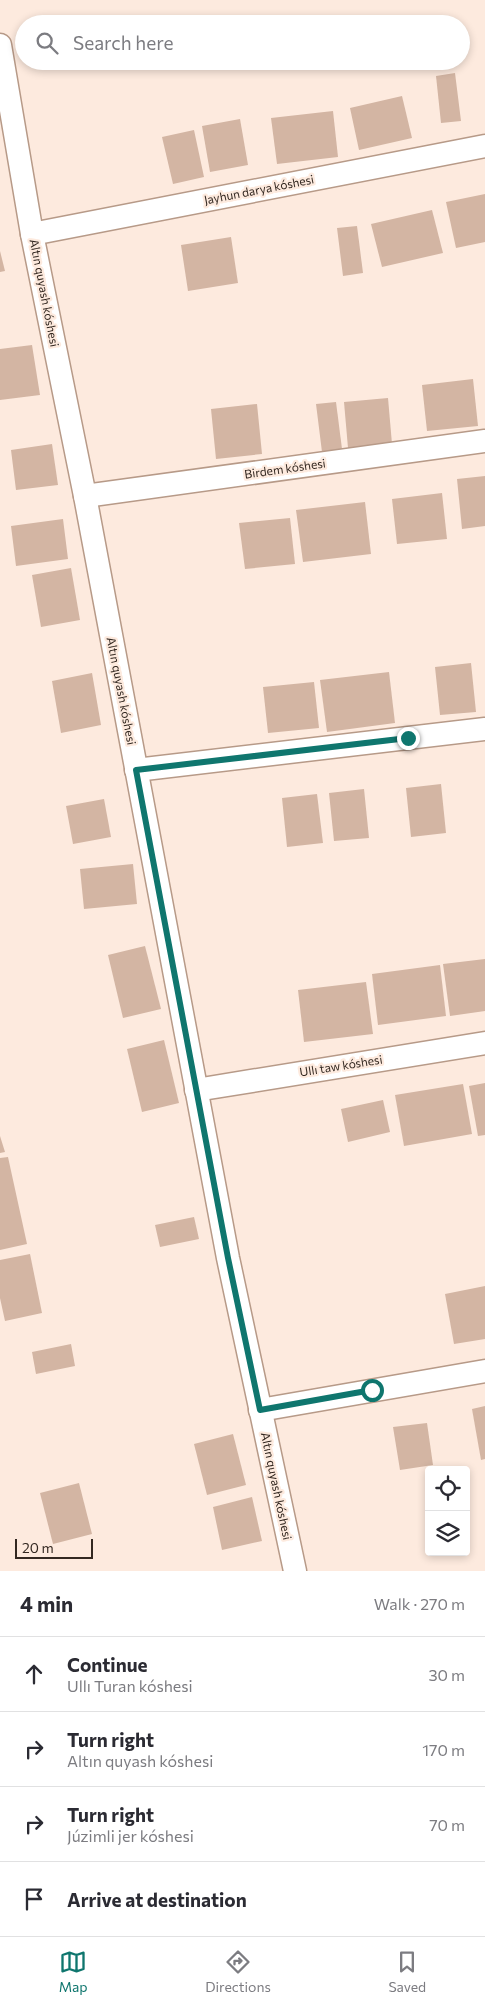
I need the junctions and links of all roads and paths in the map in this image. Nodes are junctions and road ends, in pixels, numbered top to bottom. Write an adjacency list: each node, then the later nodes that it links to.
1 (0, 45): 3 (street, Altın quyash kóshesi)
2 (485, 146): 3 (street, Jayhun darya kóshesi)
3 (32, 234): 5 (street, Altın quyash kóshesi)
4 (485, 441): 5 (street, Birdem kóshesi)
5 (85, 496): 7 (street, Altın quyash kóshesi)
6 (485, 728): 7 (street)
7 (136, 770): 9 (street, Altın quyash kóshesi)
8 (485, 1043): 9 (street, Ullı taw kóshesi)
9 (196, 1090): 11 (street, Altın quyash kóshesi)
10 (485, 1371): 11 (street)
11 (260, 1410): 12 (street, Altın quyash kóshesi)
12 (294, 1571)

